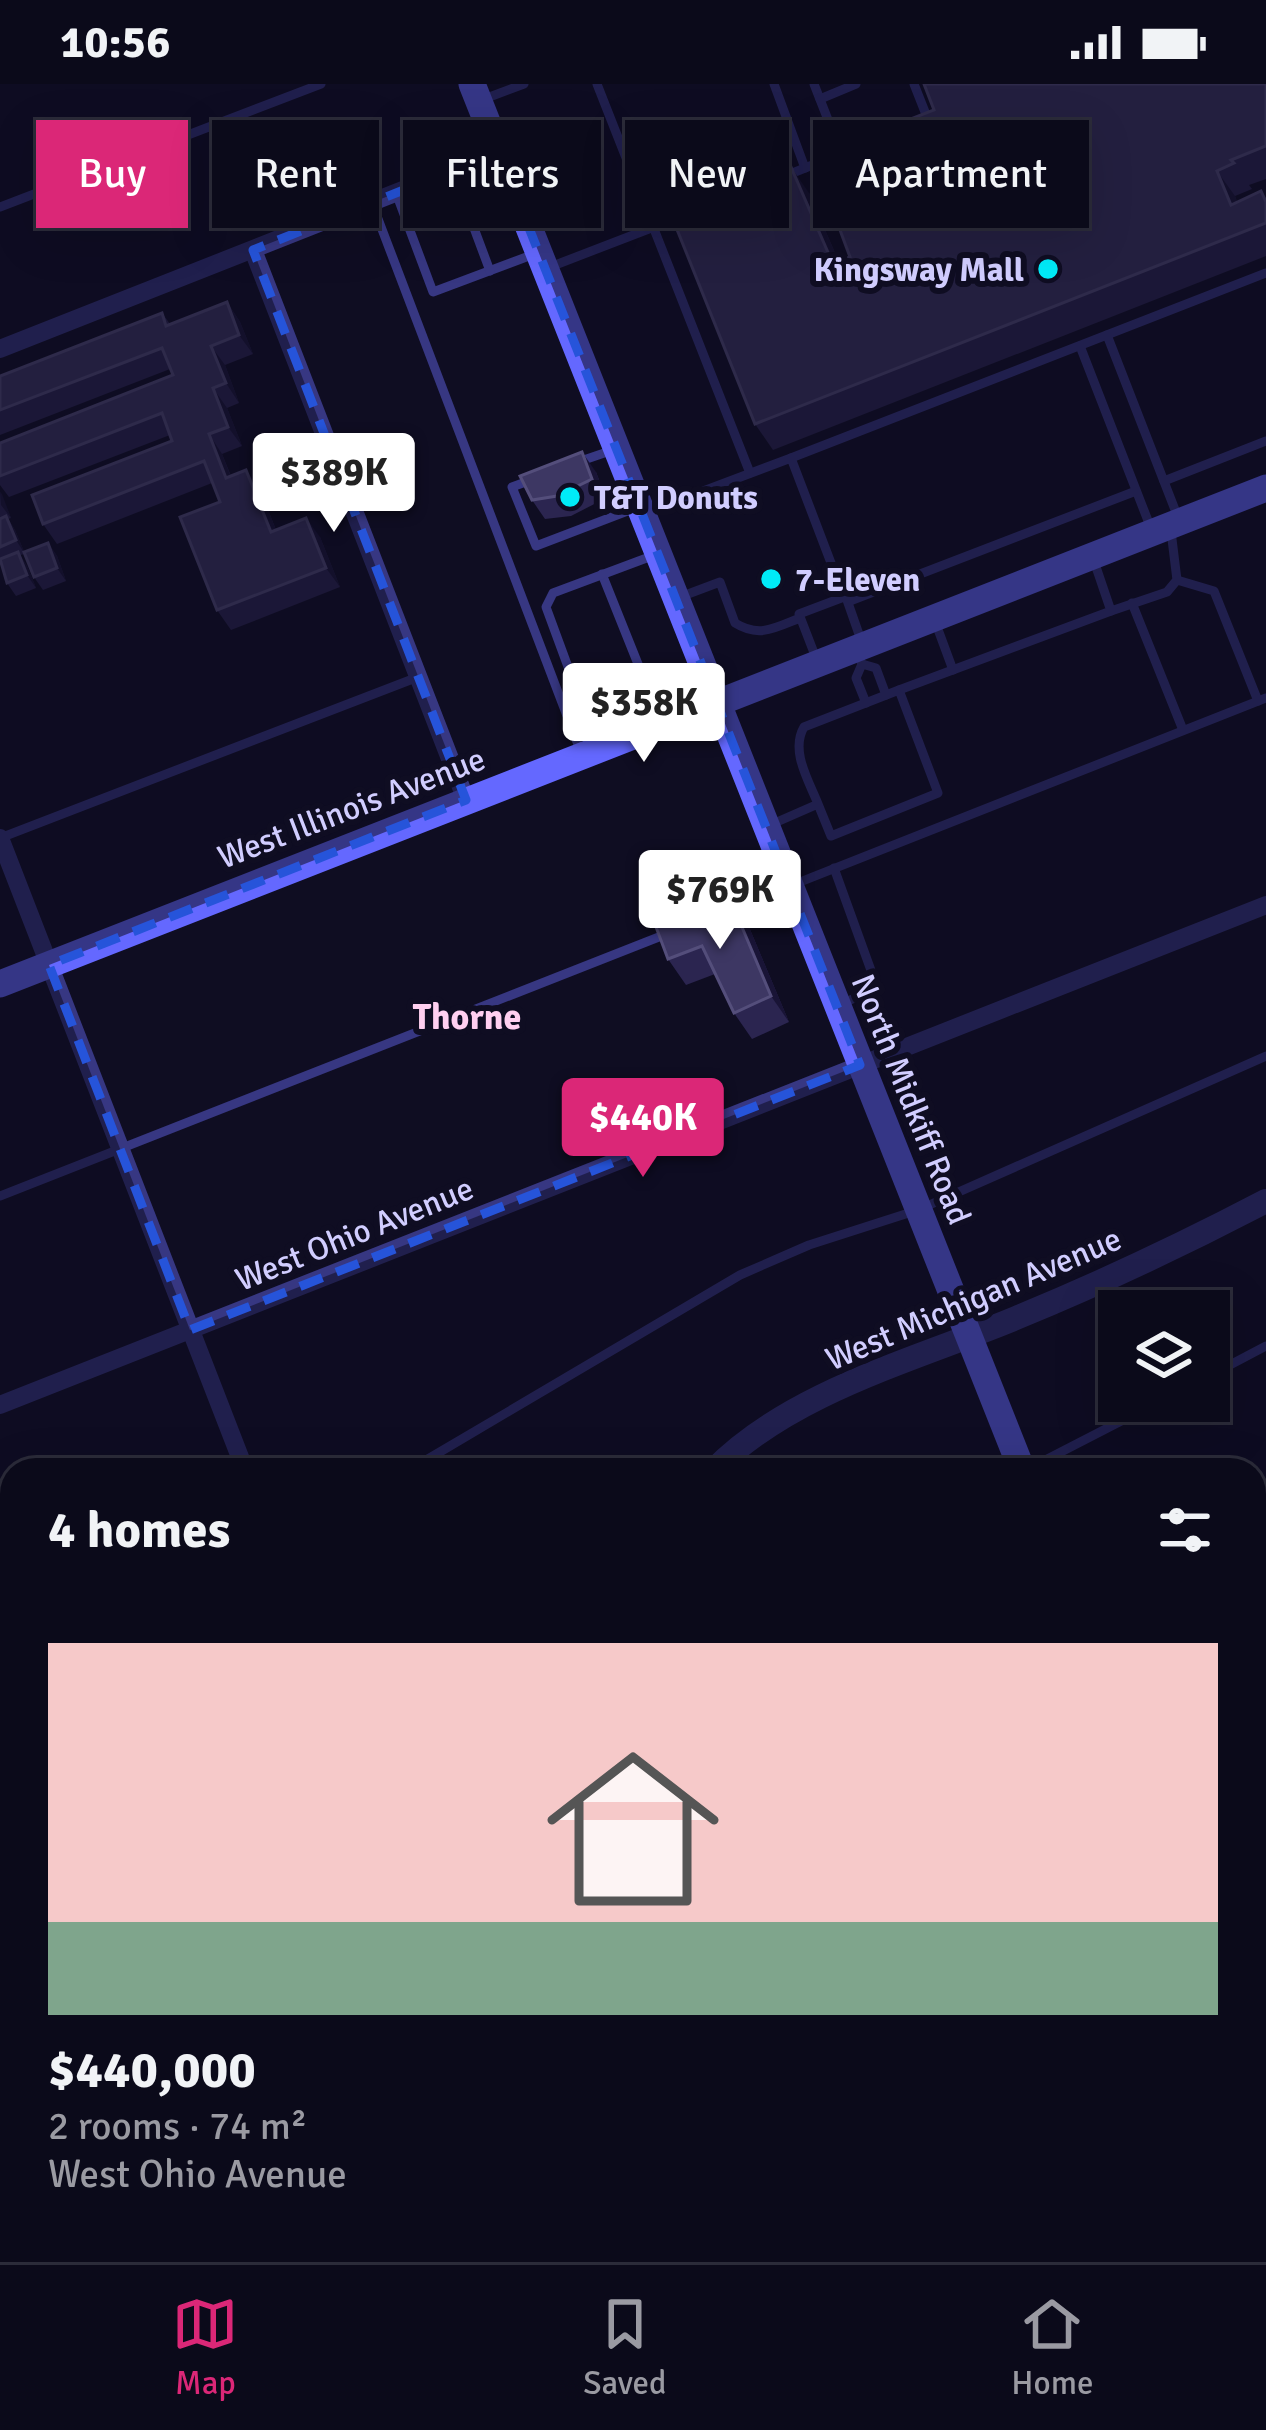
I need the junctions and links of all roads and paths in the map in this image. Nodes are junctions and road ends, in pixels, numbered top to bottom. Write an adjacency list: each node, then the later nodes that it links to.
1 (321, 84): 19 (lane)
2 (524, 84): 8 (lane)
3 (597, 84): 12 (lane)
4 (774, 84): 14 (lane)
5 (814, 84): 9 (lane)
6 (856, 84): 9 (lane)
7 (914, 84): 11 (lane)
8 (475, 93)
9 (820, 99): 10 (lane)
10 (828, 120)
11 (920, 120)
12 (625, 154)
13 (813, 165): 14 (lane)
14 (805, 168): 15 (lane)
15 (789, 174)
16 (403, 190): 17 (street)
17 (396, 193): 18 (street); 20 (lane)
18 (379, 199)
19 (0, 207)
20 (403, 212)
21 (379, 220): 66 (lane)
22 (308, 228): 28 (street)
23 (409, 228): 30 (lane)
24 (473, 228): 30 (lane)
25 (529, 228): 29 (main road, North Midkiff Road)
26 (648, 228): 29 (lane)
27 (655, 228): 38 (lane)
28 (253, 250): 34 (street); 57 (street)
29 (542, 261): 30 (lane); 36 (main road, North Midkiff Road)
30 (490, 271)
31 (1266, 273): 32 (lane)
32 (1107, 335): 33 (lane); 39 (lane)
33 (1080, 346): 37 (lane); 41 (lane)
34 (0, 349)
35 (1266, 441): 39 (lane)
36 (615, 449): 42 (main road, North Midkiff Road); 42 (lane)
37 (791, 458): 38 (lane); 48 (lane)
38 (750, 473): 42 (lane)
39 (1164, 481): 43 (lane)
40 (1266, 488): 43 (main road, West Illinois Avenue)
41 (1136, 491): 43 (lane); 48 (lane)
42 (640, 511): 44 (main road, North Midkiff Road)
43 (1168, 526): 45 (main road, West Illinois Avenue); 47 (lane)
44 (657, 554): 46 (lane); 49 (main road, North Midkiff Road)
45 (1092, 556): 51 (lane); 53 (main road, West Illinois Avenue)
46 (602, 574): 60 (lane); 60 (lane)
47 (1177, 580): 50 (lane); 61 (lane)
48 (845, 598): 52 (lane); 54 (lane)
49 (675, 599): 52 (lane); 62 (main road, North Midkiff Road)
50 (1132, 603): 51 (lane); 64 (lane)
51 (1112, 610): 56 (lane)
52 (800, 618): 55 (lane)
53 (934, 618): 54 (main road, West Illinois Avenue); 56 (lane)
54 (860, 653): 55 (main road, West Illinois Avenue); 59 (lane); 63 (lane)
55 (818, 663): 62 (main road, West Illinois Avenue)
56 (953, 670): 58 (lane)
57 (418, 677): 67 (street); 70 (lane)
58 (899, 690): 59 (lane); 68 (lane)
59 (886, 695): 63 (lane)
60 (599, 698): 65 (lane)
61 (1262, 699): 64 (lane)
62 (716, 703): 65 (main road, West Illinois Avenue); 69 (main road, North Midkiff Road)
63 (866, 703): 68 (lane)
64 (1183, 730): 71 (lane)
65 (615, 742): 66 (main road, West Illinois Avenue)
66 (582, 755): 67 (main road, West Illinois Avenue)
67 (466, 800): 76 (main road, West Illinois Avenue)
68 (818, 804): 69 (lane)
69 (765, 828): 72 (main road, North Midkiff Road)
70 (0, 838): 76 (street)
71 (834, 868): 72 (lane); 78 (lane)
72 (789, 886): 74 (lane); 78 (main road, North Midkiff Road)
73 (1266, 905): 80 (street, West Ohio Avenue)
74 (722, 913)
75 (677, 930): 81 (lane)
76 (49, 965): 77 (main road, West Illinois Avenue); 81 (street)
77 (0, 984)
78 (837, 1007): 80 (main road, North Midkiff Road)
79 (1266, 1056): 84 (lane)
80 (860, 1065): 84 (main road, North Midkiff Road); 85 (street, West Ohio Avenue)
81 (120, 1148): 82 (lane); 85 (street)
82 (0, 1196)
83 (1266, 1201): 86 (street, West Michigan Avenue)
84 (918, 1210): 86 (main road, North Midkiff Road); 92 (lane)
85 (190, 1330): 89 (street, West Ohio Avenue); 91 (street)
86 (968, 1337): 93 (street, West Michigan Avenue); 94 (main road, North Midkiff Road)
87 (1266, 1346): 88 (lane)
88 (1230, 1365)
89 (0, 1405)
90 (1119, 1422): 95 (lane)
91 (240, 1458)
92 (430, 1458)
93 (729, 1458)
94 (1019, 1458)
95 (1048, 1458)

